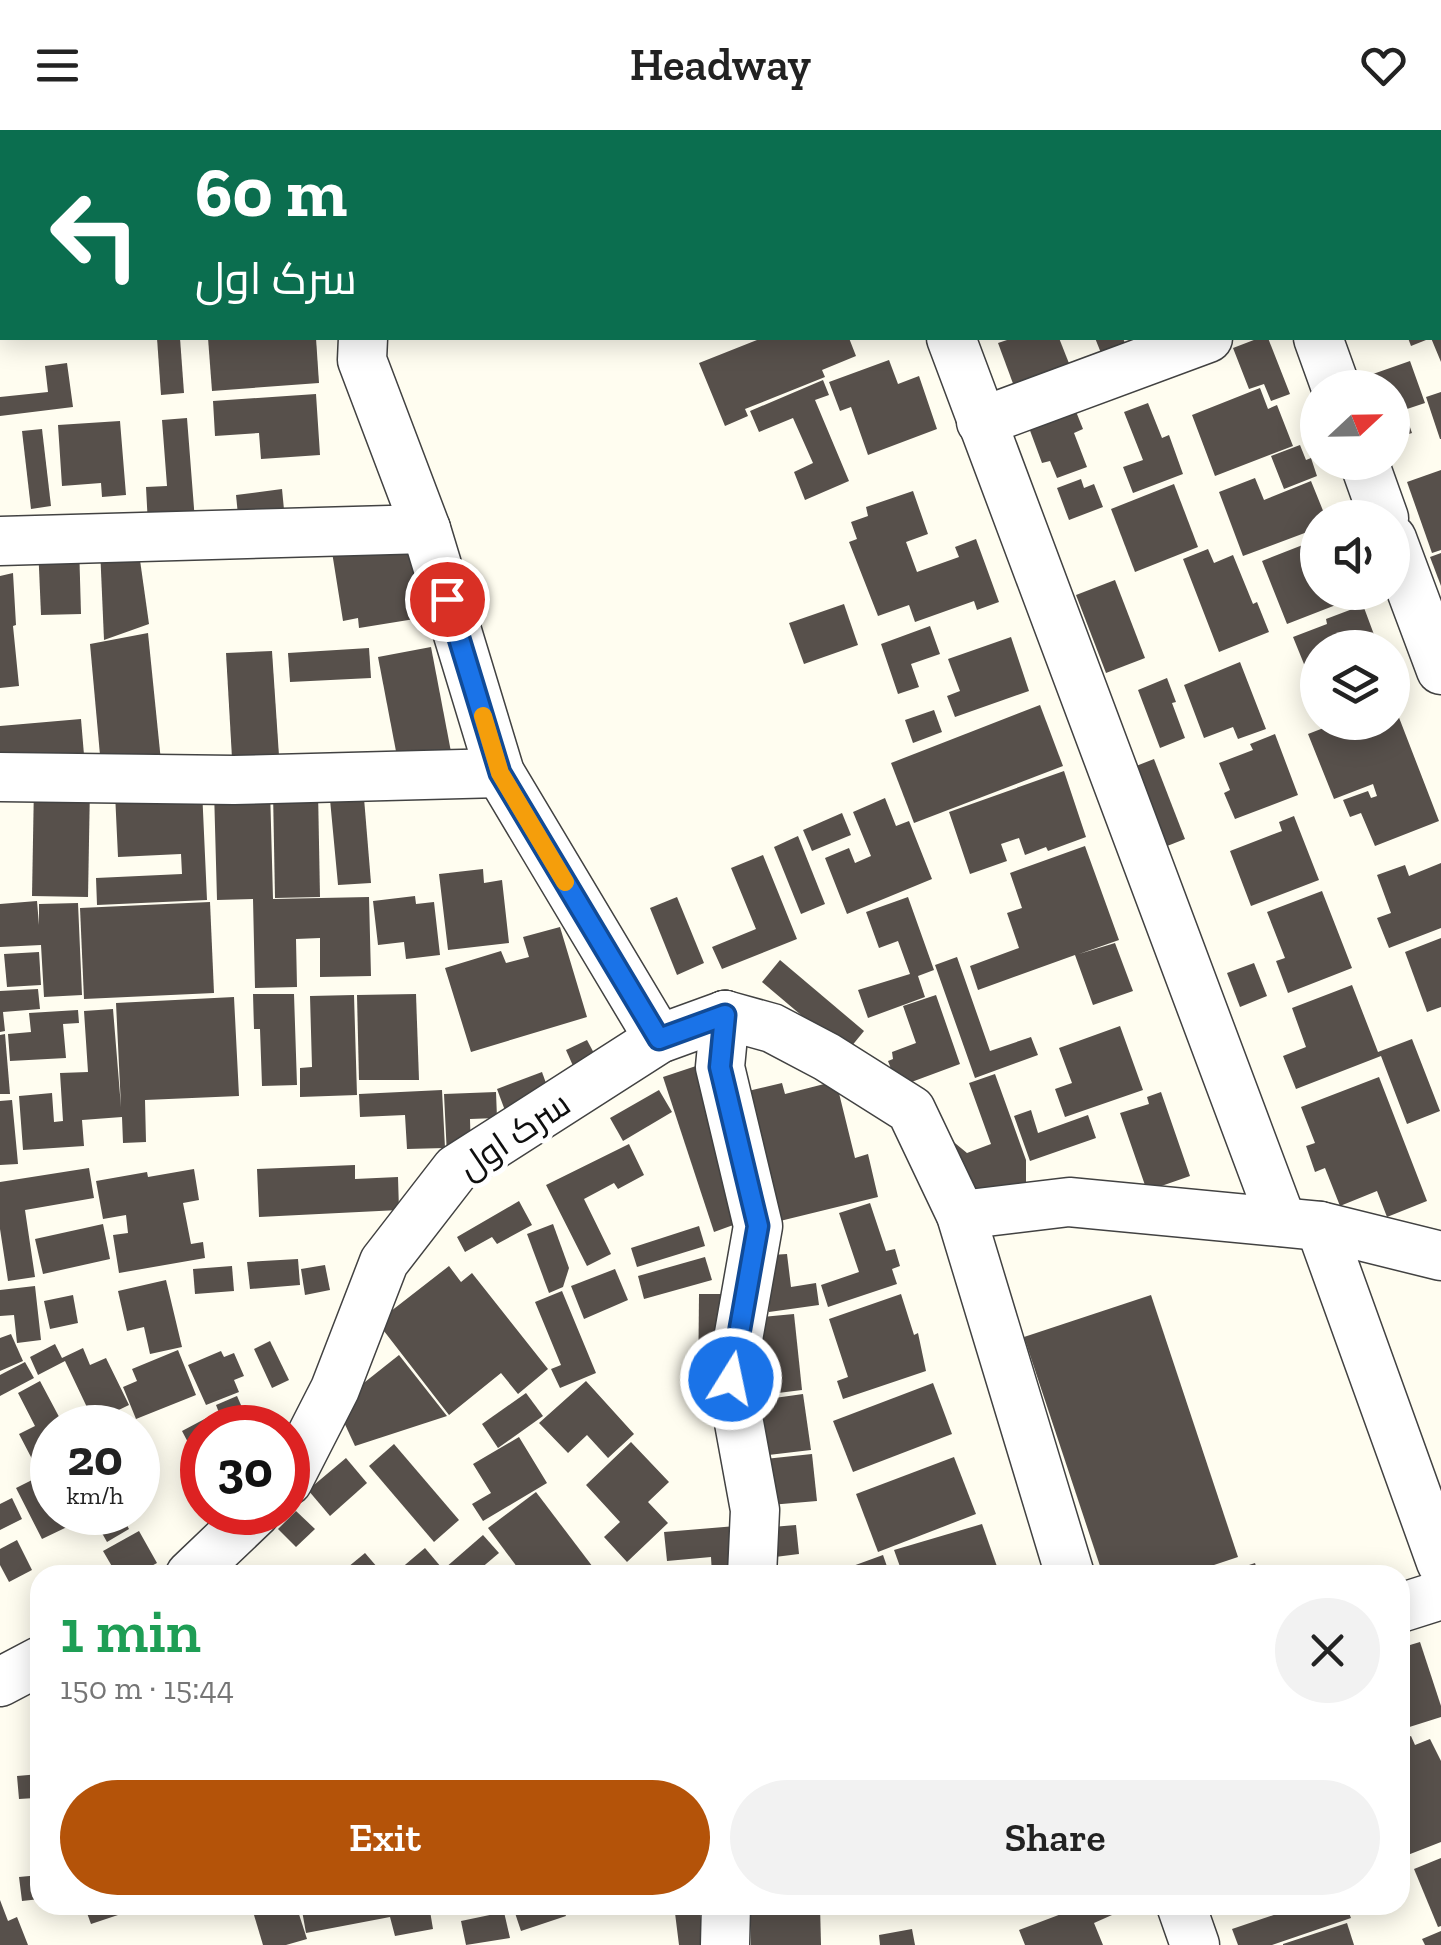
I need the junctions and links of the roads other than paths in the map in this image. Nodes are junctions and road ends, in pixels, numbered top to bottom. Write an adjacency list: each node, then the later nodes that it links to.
1 (363, 340): 7 (street)
2 (952, 340): 6 (street)
3 (1203, 340): 6 (street)
4 (1319, 340): 5 (street)
5 (1330, 370)
6 (982, 422): 16 (street)
7 (426, 529): 8 (street); 11 (street)
8 (0, 541)
9 (1410, 587): 10 (street)
10 (1441, 670)
11 (500, 773): 12 (street); 14 (street)
12 (0, 777)
13 (725, 1015): 14 (street, سرک اول); 15 (street); 22 (street)
14 (659, 1039): 18 (street, سرک اول)
15 (961, 1215): 16 (street); 23 (street)
16 (1301, 1224): 17 (street); 20 (street)
17 (1441, 1256)
18 (310, 1438)
19 (232, 1535): 21 (street)
20 (1441, 1562)
21 (200, 1565)
22 (752, 1565)
23 (1067, 1565)
24 (1441, 1595): 25 (street)
25 (1410, 1605)
26 (30, 1666): 27 (street)
27 (0, 1682)
28 (726, 1915): 30 (street)
29 (1184, 1915): 31 (street)
30 (726, 1945)
31 (1195, 1945)

